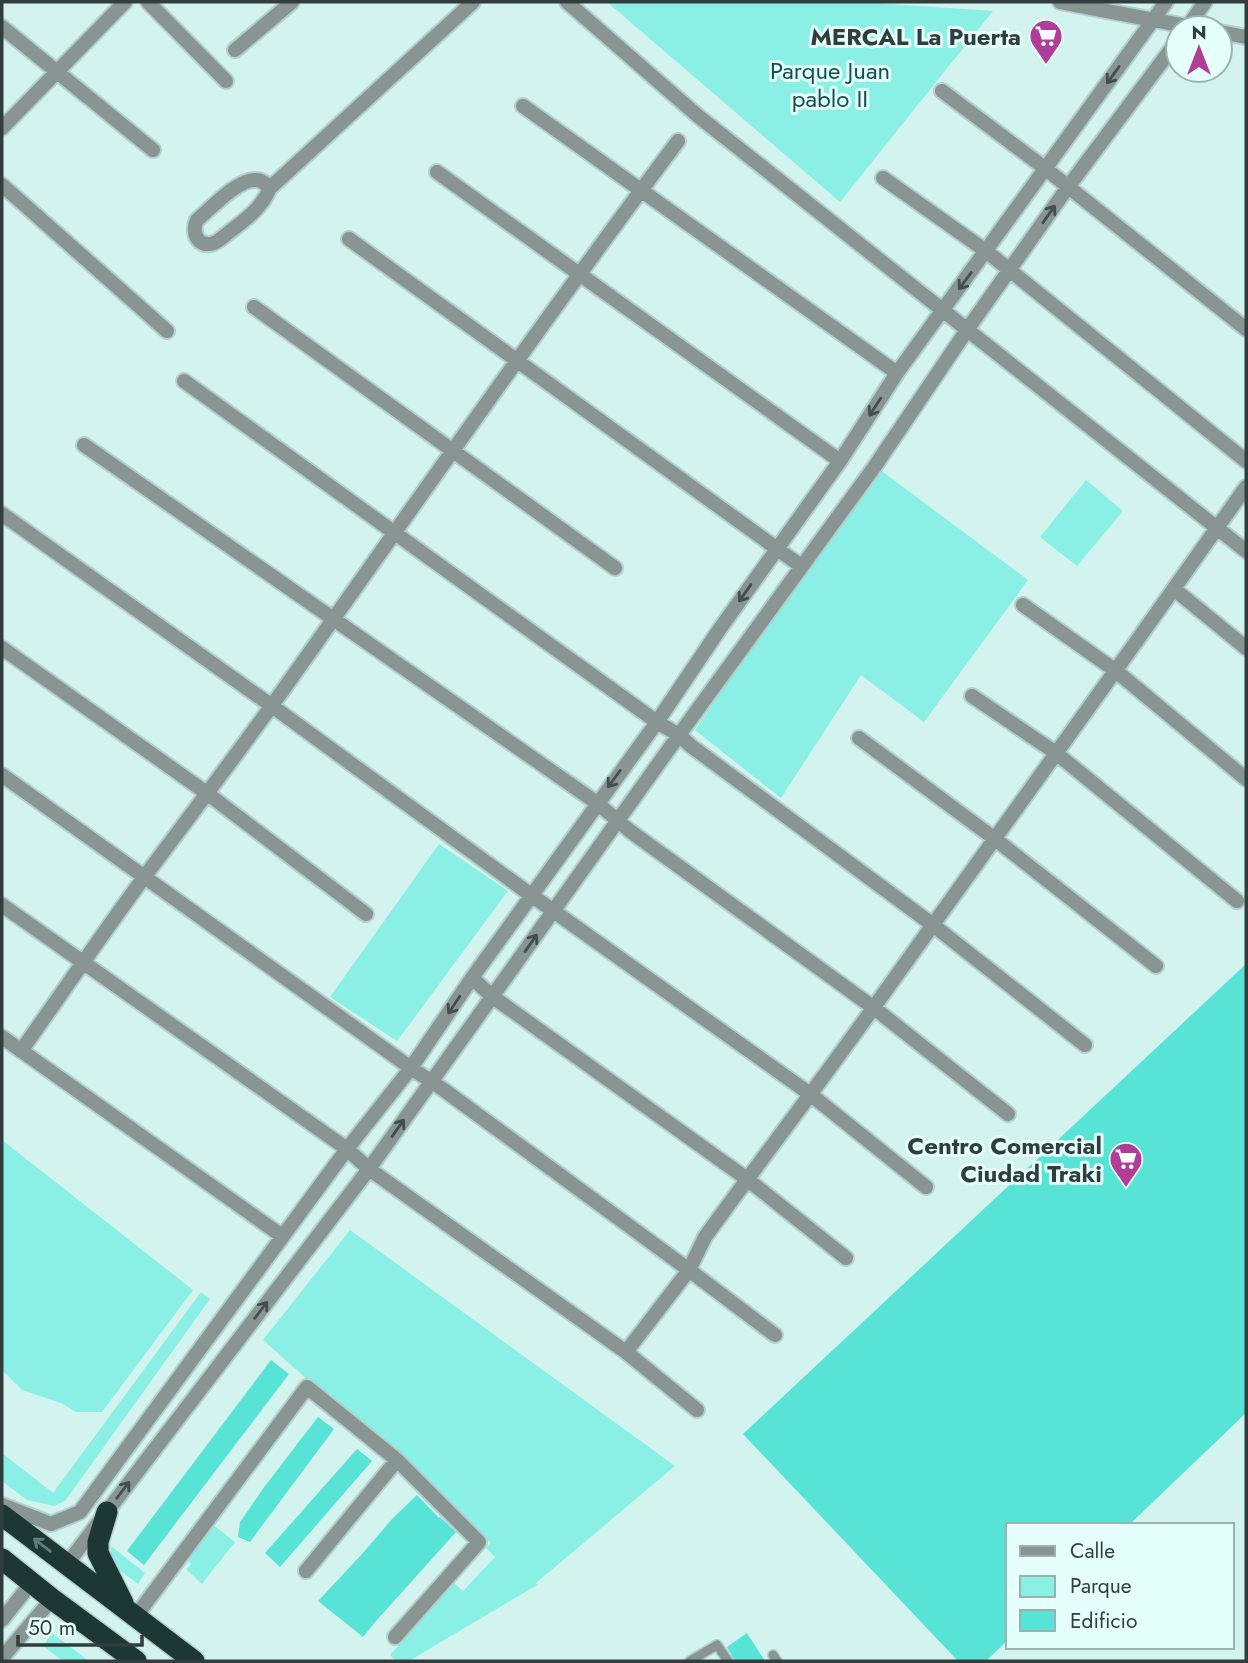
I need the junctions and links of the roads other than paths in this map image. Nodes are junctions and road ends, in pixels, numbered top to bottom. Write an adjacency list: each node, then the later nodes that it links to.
1 (125, 2): 13 (street)
2 (148, 2): 14 (street)
3 (292, 2): 11 (street)
4 (473, 2): 25 (street)
5 (567, 2): 32 (street)
6 (1060, 2): 8 (street)
7 (1166, 2): 8 (street)
8 (1153, 20): 9 (street); 20 (street, one-way to 20)
9 (1164, 22)
10 (2, 27): 13 (street)
11 (235, 50)
12 (1164, 59): 24 (street)
13 (56, 71): 17 (street); 19 (street)
14 (226, 81)
15 (942, 91): 20 (street)
16 (523, 106): 26 (street)
17 (2, 128)
18 (678, 141): 26 (street)
19 (153, 150)
20 (1046, 169): 24 (street); 28 (street)
21 (437, 172): 30 (street)
22 (883, 178): 28 (street)
23 (2, 185): 35 (street)
24 (1068, 187): 29 (street, one-way to 24); 33 (street)
25 (270, 188): 25 (street)
26 (641, 190): 30 (street); 37 (street)
27 (349, 239): 36 (street)
28 (986, 251): 29 (street); 32 (street, one-way to 32)
29 (1010, 270): 34 (street); 42 (street)
30 (581, 274): 36 (street); 41 (street)
31 (254, 307): 40 (street)
32 (943, 311): 34 (street); 37 (street)
33 (1246, 329)
34 (967, 330): 45 (street); 49 (street)
35 (167, 331)
36 (517, 362): 40 (street); 47 (street)
37 (897, 373): 41 (street, one-way to 41)
38 (184, 380): 46 (street)
39 (84, 444): 53 (street)
40 (452, 450): 46 (street); 50 (street)
41 (840, 461): 47 (street)
42 (1246, 461)
43 (1246, 487): 45 (street)
44 (2, 514): 58 (street)
45 (1217, 528): 48 (street); 51 (street)
46 (396, 532): 53 (street); 59 (street)
47 (777, 548): 49 (street); 59 (street, one-way to 59)
48 (1246, 551)
49 (801, 566): 60 (street)
50 (615, 568)
51 (1174, 589): 55 (street); 56 (street)
52 (1023, 606): 56 (street)
53 (333, 619): 58 (street); 66 (street)
54 (2, 648): 65 (street)
55 (1246, 648)
56 (1116, 671): 62 (street); 64 (street)
57 (972, 696): 62 (street)
58 (272, 706): 65 (street); 70 (street)
59 (657, 722): 60 (street); 66 (street, one-way to 66)
60 (678, 735): 67 (street); 75 (street)
61 (859, 738): 68 (street)
62 (1055, 753): 68 (street); 71 (street)
63 (2, 775): 69 (street)
64 (1246, 779)
65 (208, 794): 69 (street); 74 (street)
66 (597, 803): 67 (street); 70 (street)
67 (617, 821): 73 (street); 80 (street)
68 (995, 839): 75 (street); 77 (street)
69 (144, 878): 76 (street); 84 (street)
70 (531, 895): 73 (street); 78 (street)
71 (1237, 901)
72 (2, 905): 76 (street)
73 (554, 911): 79 (street, one-way to 73); 86 (street)
74 (366, 914)
75 (933, 925): 80 (street); 82 (street)
76 (83, 963): 83 (street); 88 (street)
77 (1156, 967)
78 (472, 978): 79 (street); 84 (street, one-way to 84)
79 (493, 997): 85 (street); 90 (street)
80 (874, 1008): 86 (street); 87 (street)
81 (2, 1037): 83 (street)
82 (1085, 1045)
83 (21, 1051): 92 (street)
84 (411, 1068): 85 (street); 88 (street)
85 (431, 1081): 89 (street, one-way to 85); 94 (street)
86 (810, 1094): 90 (street); 91 (street)
87 (1009, 1114)
88 (347, 1149): 89 (street); 92 (street)
89 (369, 1169): 96 (street); 100 (street, one-way to 89)
90 (747, 1179): 93 (street); 94 (street)
91 (926, 1187)
92 (282, 1236): 99 (street)
93 (846, 1258)
94 (690, 1270): 95 (street); 96 (street)
95 (775, 1335)
96 (626, 1352): 97 (street)
97 (697, 1410)
98 (397, 1460): 104 (street); 107 (street); 109 (street)
99 (2, 1505)
100 (107, 1512): 103 (street); 107 (highway)
101 (2, 1515): 103 (highway, one-way to 101)
102 (2, 1559): 105 (highway)
103 (67, 1564): 107 (highway)
104 (306, 1572)
105 (32, 1582): 106 (highway); 108 (street)
106 (51, 1599): 110 (street); 111 (highway)
107 (131, 1612): 112 (highway)
108 (2, 1620)
109 (395, 1637)
110 (2, 1658)
111 (136, 1661)
112 (194, 1661)
113 (691, 1661): 114 (lane)
114 (728, 1661)

